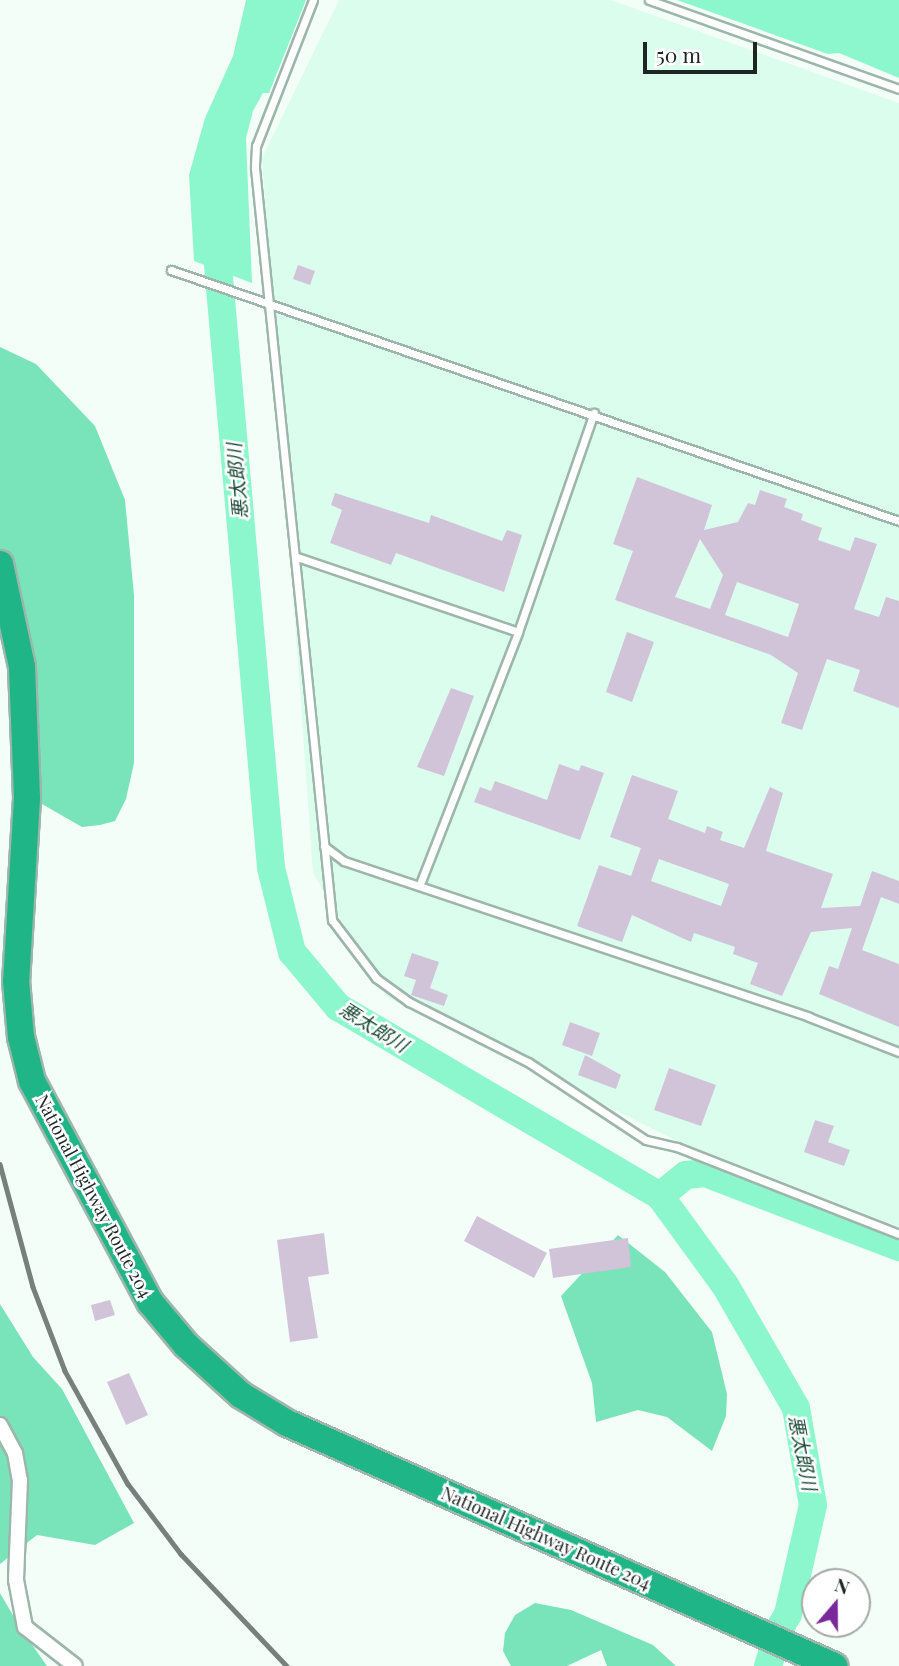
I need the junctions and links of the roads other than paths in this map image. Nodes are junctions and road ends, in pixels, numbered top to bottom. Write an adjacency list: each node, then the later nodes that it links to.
1 (313, 0): 5 (lane)
2 (649, 0): 3 (lane)
3 (899, 89)
4 (171, 270): 5 (lane)
5 (267, 300): 6 (lane); 8 (lane)
6 (594, 413): 7 (lane); 10 (lane)
7 (899, 521)
8 (297, 557): 10 (lane); 11 (lane)
9 (0, 564): 17 (highway, National Highway Route 204)
10 (518, 632): 12 (lane)
11 (324, 846): 12 (lane); 14 (lane)
12 (420, 884): 13 (lane)
13 (899, 1052)
14 (899, 1234)
15 (0, 1425): 16 (street)
16 (75, 1666)
17 (834, 1666)

